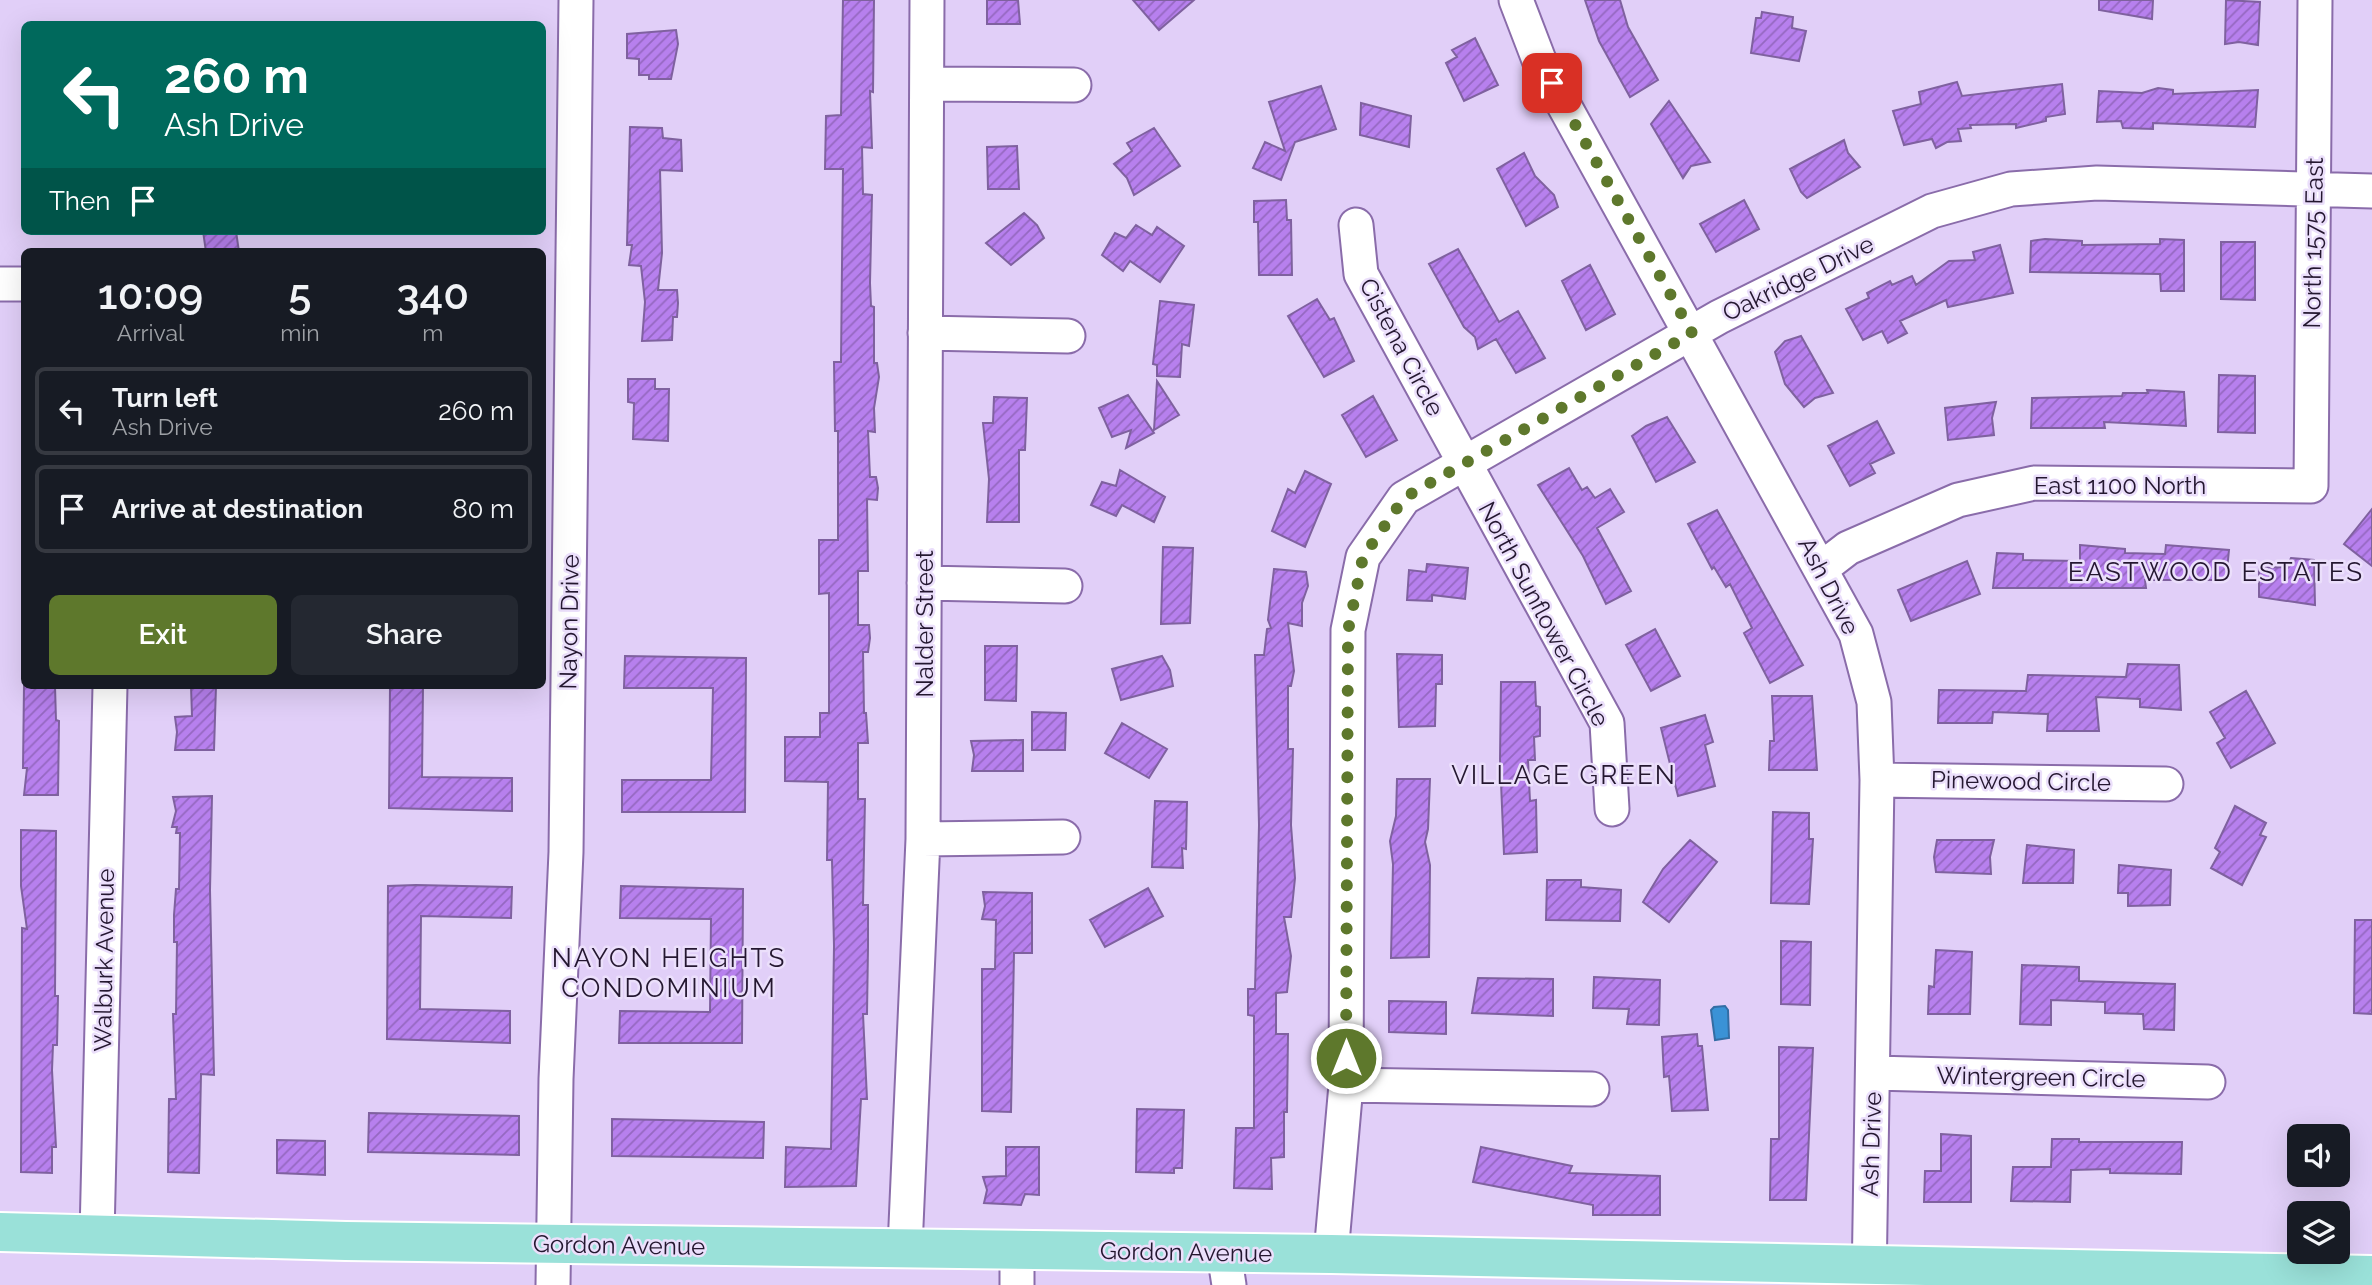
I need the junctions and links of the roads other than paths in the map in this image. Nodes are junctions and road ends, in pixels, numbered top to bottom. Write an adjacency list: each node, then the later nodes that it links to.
1 (576, 0): 32 (street, Nayon Drive)
2 (927, 0): 5 (street, Nalder Street)
3 (1516, 0): 13 (street, Ash Drive)
4 (2315, 0): 7 (street, North 1575 East)
5 (927, 85): 6 (street); 12 (street, Nalder Street)
6 (1074, 86)
7 (2314, 189): 8 (street, Oakridge Drive); 13 (street, Oakridge Drive); 16 (street, North 1575 East)
8 (2372, 191)
9 (1356, 225): 15 (street, Cistena Circle)
10 (0, 284): 11 (street)
11 (21, 284)
12 (925, 333): 14 (street); 18 (street, Nalder Street)
13 (1692, 333): 15 (street, Oakridge Drive); 17 (street, Ash Drive)
14 (1068, 336)
15 (1465, 464): 23 (street, North Sunflower Circle); 28 (street, Oakridge Drive)
16 (2311, 486): 17 (street, East 1100 North)
17 (1822, 568): 21 (street, Ash Drive)
18 (924, 583): 19 (street); 25 (street, Nalder Street)
19 (1065, 586)
20 (110, 689): 31 (street, Walburk Avenue)
21 (1877, 780): 22 (street, Pinewood Circle); 26 (street, Ash Drive)
22 (2165, 784)
23 (1612, 809)
24 (1063, 837): 25 (street)
25 (923, 839): 33 (street, Nalder Street)
26 (1874, 1073): 27 (street, Wintergreen Circle); 37 (street, Ash Drive)
27 (2208, 1082)
28 (1346, 1085): 29 (street); 34 (street, Oakridge Drive)
29 (1592, 1089)
30 (0, 1232): 31 (main road, Gordon Avenue)
31 (97, 1235): 32 (main road, Gordon Avenue)
32 (552, 1243): 33 (main road, Gordon Avenue); 39 (street, Nayon Drive)
33 (905, 1248): 35 (main road, Gordon Avenue)
34 (1331, 1254): 36 (main road, Gordon Avenue); 37 (main road, Gordon Avenue)
35 (1017, 1268): 36 (main road, Gordon Avenue)
36 (1227, 1269)
37 (1869, 1275): 38 (main road, Gordon Avenue)
38 (2372, 1275)
39 (553, 1285)

